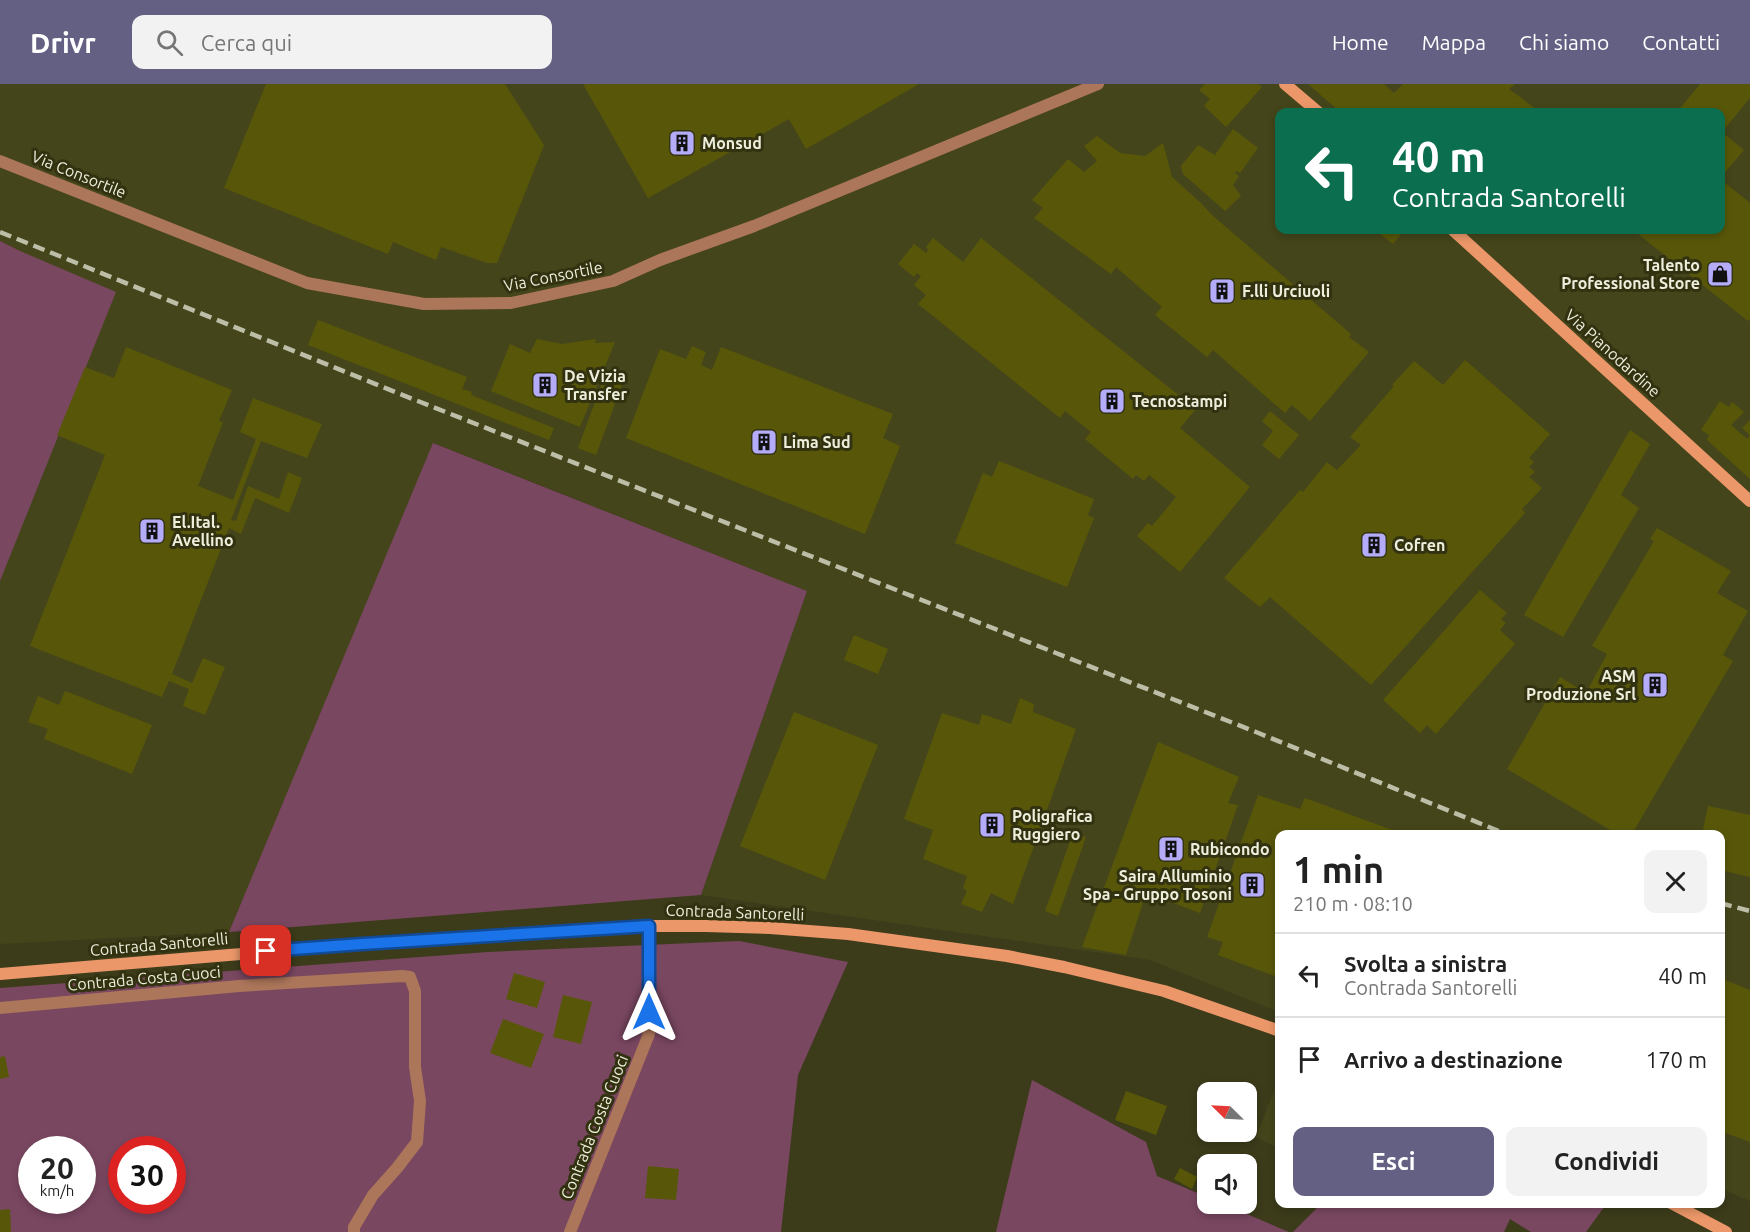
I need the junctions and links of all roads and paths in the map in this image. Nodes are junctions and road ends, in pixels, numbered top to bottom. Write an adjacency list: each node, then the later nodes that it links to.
1 (1098, 84): 4 (street, Via Consortile)
2 (1285, 84): 3 (main road)
3 (1313, 108)
4 (0, 160)
5 (1457, 234): 6 (main road, Via Pianodardine)
6 (1750, 501)
7 (649, 926): 8 (main road, Contrada Santorelli); 10 (main road, Contrada Santorelli); 13 (street, Contrada Costa Cuoci)
8 (0, 974)
9 (0, 1008): 12 (street, Contrada Costa Cuoci)
10 (1275, 1029)
11 (1680, 1208): 14 (main road)
12 (354, 1232)
13 (570, 1232)
14 (1726, 1232)

